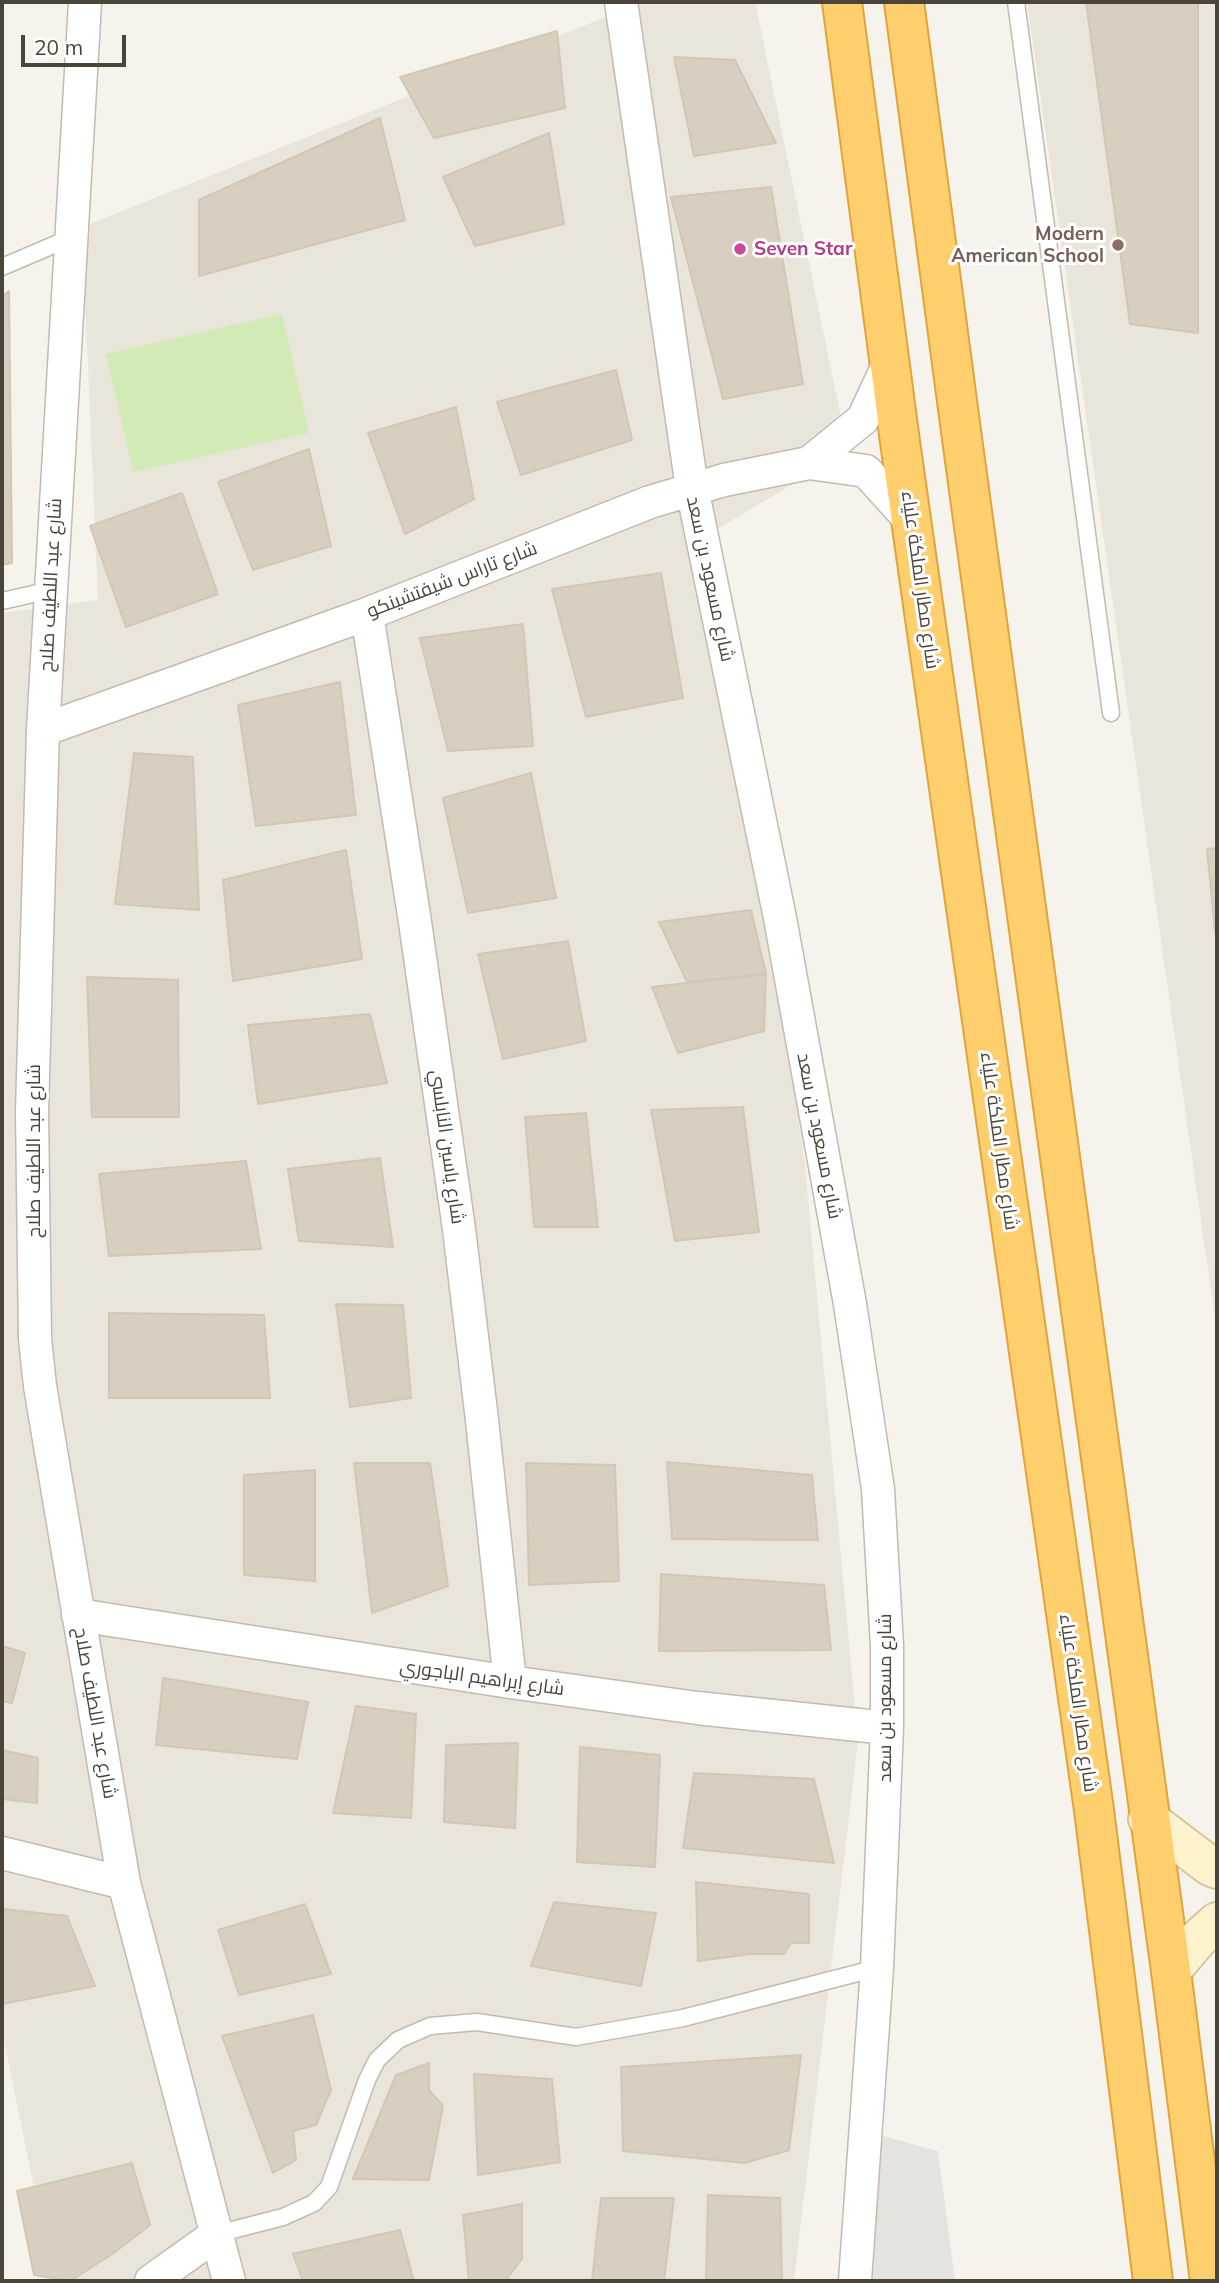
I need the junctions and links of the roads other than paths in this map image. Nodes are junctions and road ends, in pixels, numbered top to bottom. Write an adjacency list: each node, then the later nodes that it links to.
1 (85, 2): 6 (street, شارع عبد اللطيف صلاح)
2 (621, 2): 10 (street, شارع مسعود بن سعد)
3 (842, 2): 8 (highway, شارع مطار الملكة علياء)
4 (904, 2): 20 (highway)
5 (1017, 2): 15 (lane)
6 (70, 238): 7 (lane); 12 (street, شارع عبد اللطيف صلاح)
7 (2, 267)
8 (890, 361): 9 (street); 11 (highway, شارع مطار الملكة علياء)
9 (809, 463): 10 (street, شارع تاراس شيفتشينكو); 11 (street, شارع تاراس شيفتشينكو)
10 (692, 488): 14 (street, شارع تاراس شيفتشينكو); 19 (street, شارع مسعود بن سعد)
11 (912, 522): 31 (highway, شارع مطار الملكة علياء)
12 (51, 590): 13 (lane); 16 (street, شارع عبد اللطيف صلاح)
13 (2, 601)
14 (368, 614): 16 (street, شارع تاراس شيفتشينكو); 18 (street, شارع ياسين النابلسي)
15 (1111, 713)
16 (43, 730): 17 (street, شارع عبد اللطيف صلاح)
17 (78, 1615): 18 (street, شارع إبراهيم الباجوري); 23 (street, شارع عبد اللطيف صلاح)
18 (510, 1682): 19 (street, شارع إبراهيم الباجوري)
19 (887, 1728): 25 (street, شارع مسعود بن سعد)
20 (1149, 1819): 22 (street); 26 (highway)
21 (2, 1853): 23 (street)
22 (1217, 1868)
23 (124, 1883): 27 (street, شارع عبد اللطيف صلاح)
24 (1217, 1922): 26 (street)
25 (877, 1968): 27 (lane); 30 (street, شارع مسعود بن سعد)
26 (1171, 1971): 32 (highway)
27 (217, 2234): 28 (street); 29 (street, شارع عبد اللطيف صلاح)
28 (151, 2281)
29 (229, 2281)
30 (855, 2281)
31 (1153, 2281)
32 (1210, 2281)

